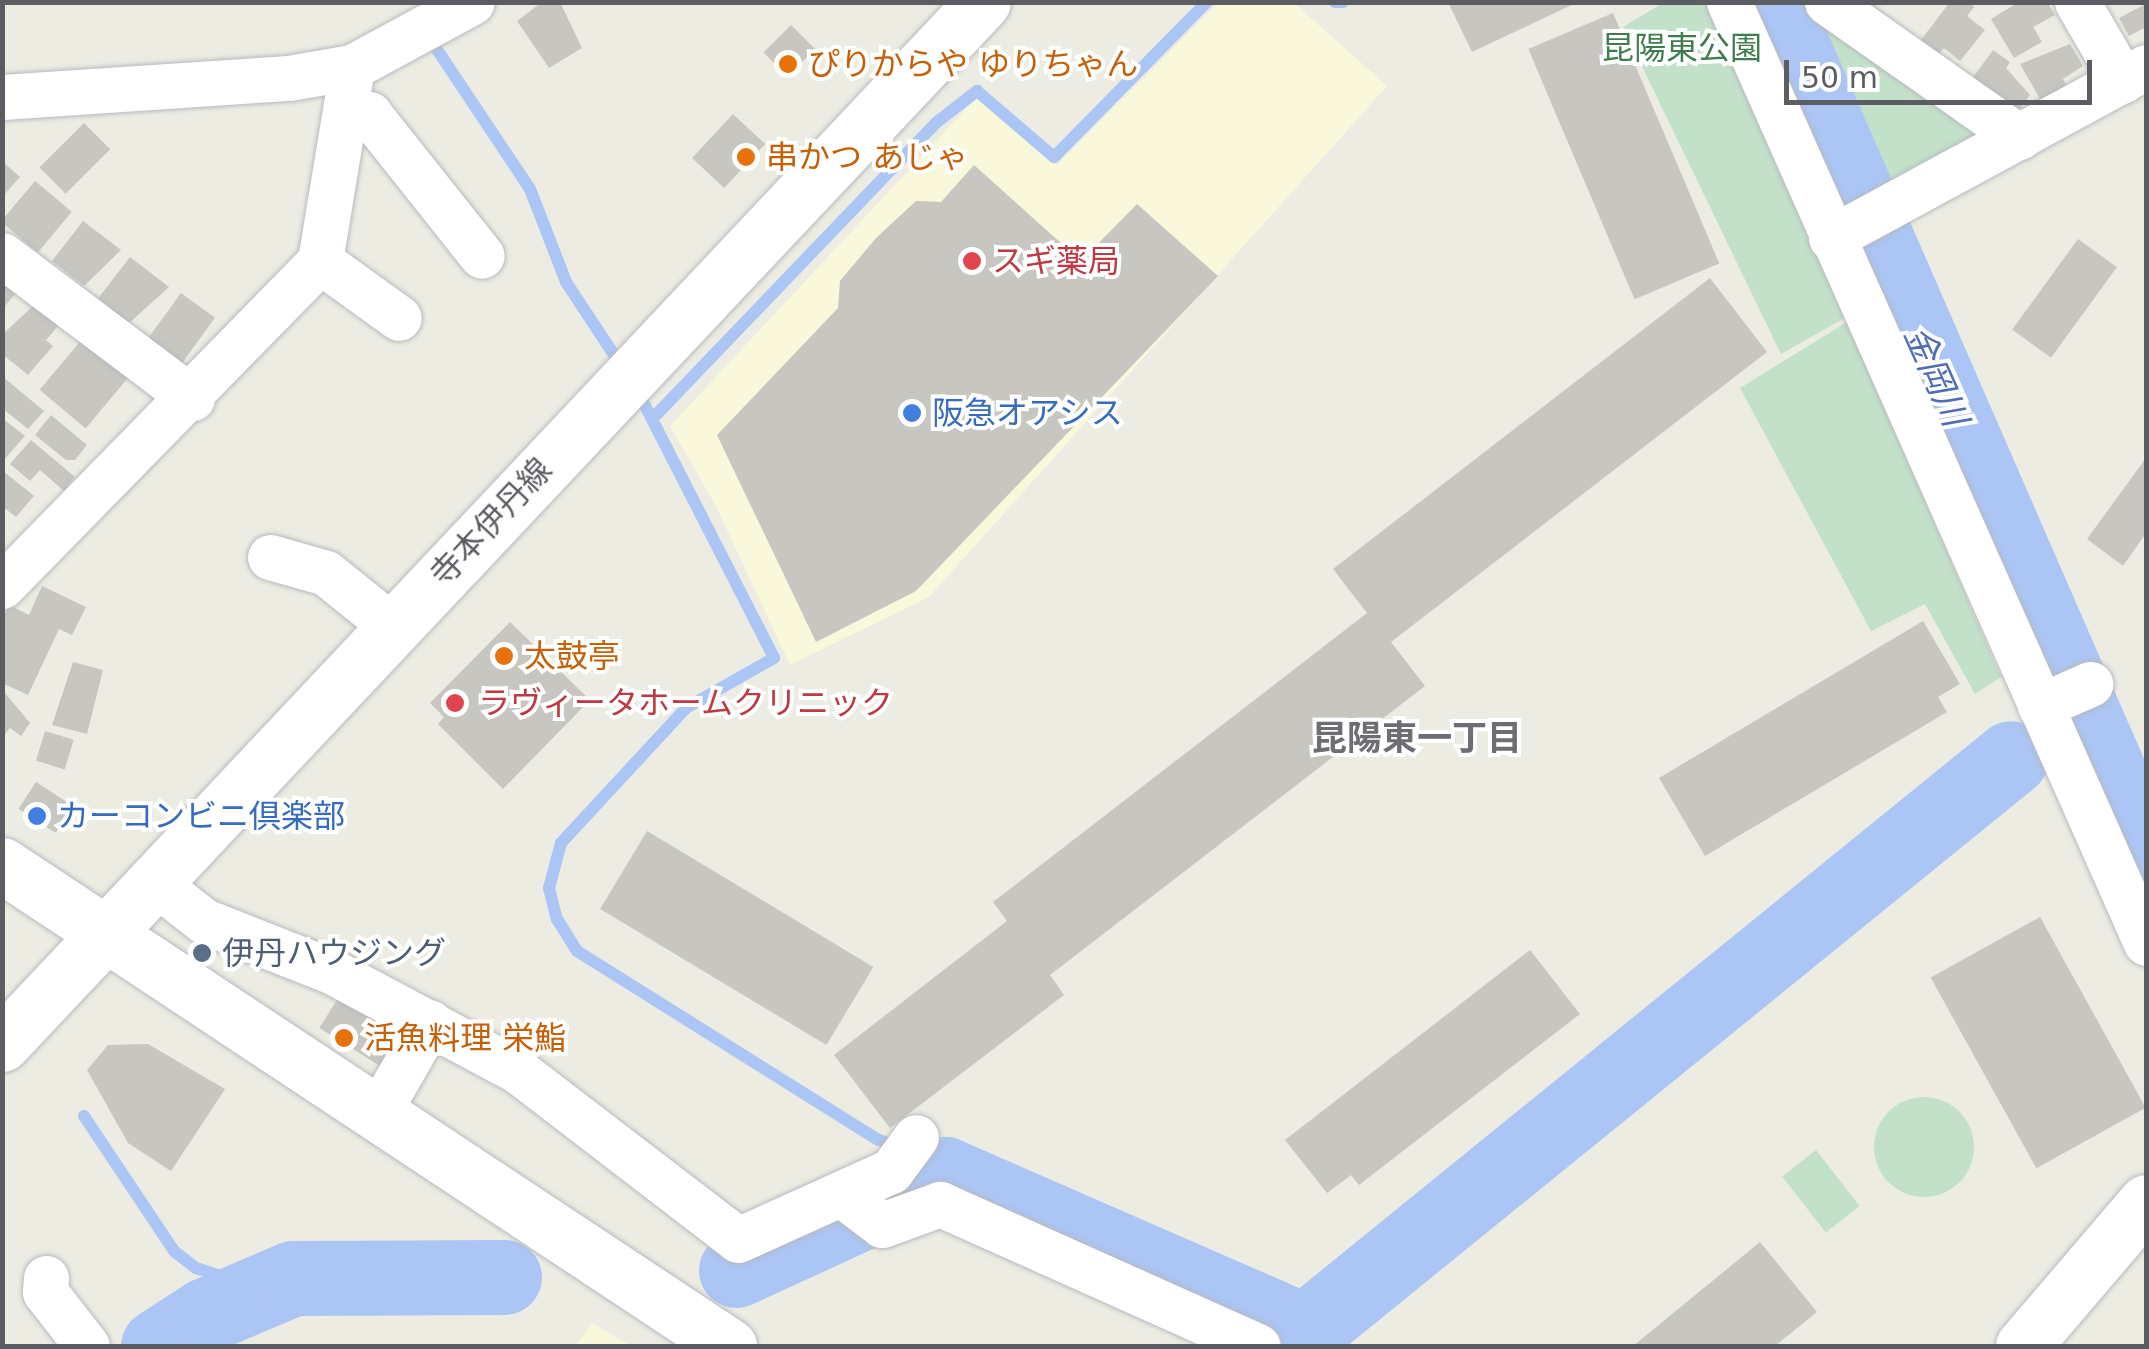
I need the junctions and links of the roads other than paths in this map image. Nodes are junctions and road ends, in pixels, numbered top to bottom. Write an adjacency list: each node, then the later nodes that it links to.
1 (472, 2): 7 (street)
2 (982, 2): 18 (main road, 寺本伊丹線)
3 (1730, 2): 10 (street)
4 (1827, 2): 9 (street)
5 (2076, 2): 6 (street)
6 (2135, 74): 9 (street)
7 (349, 88): 8 (street); 12 (street); 13 (street)
8 (2, 97)
9 (2019, 137): 10 (street)
10 (1831, 238): 22 (street)
11 (2, 255): 15 (street)
12 (482, 256)
13 (320, 261): 14 (street); 15 (street)
14 (400, 318)
15 (192, 398): 17 (street)
16 (270, 556): 18 (street)
17 (10, 563)
18 (392, 627): 20 (main road, 寺本伊丹線)
19 (2, 865): 21 (main road)
20 (154, 882): 21 (main road, 寺本伊丹線); 23 (street)
21 (102, 936): 24 (main road, 寺本伊丹線); 25 (main road)
22 (2146, 943)
23 (430, 1022): 25 (street); 27 (street)
24 (2, 1044)
25 (376, 1116): 31 (main road)
26 (916, 1137): 27 (street)
27 (841, 1194): 32 (street)
28 (2146, 1202): 33 (main road)
29 (60, 1295): 30 (street)
30 (87, 1346)
31 (728, 1346)
32 (1258, 1346)
33 (2023, 1346)

